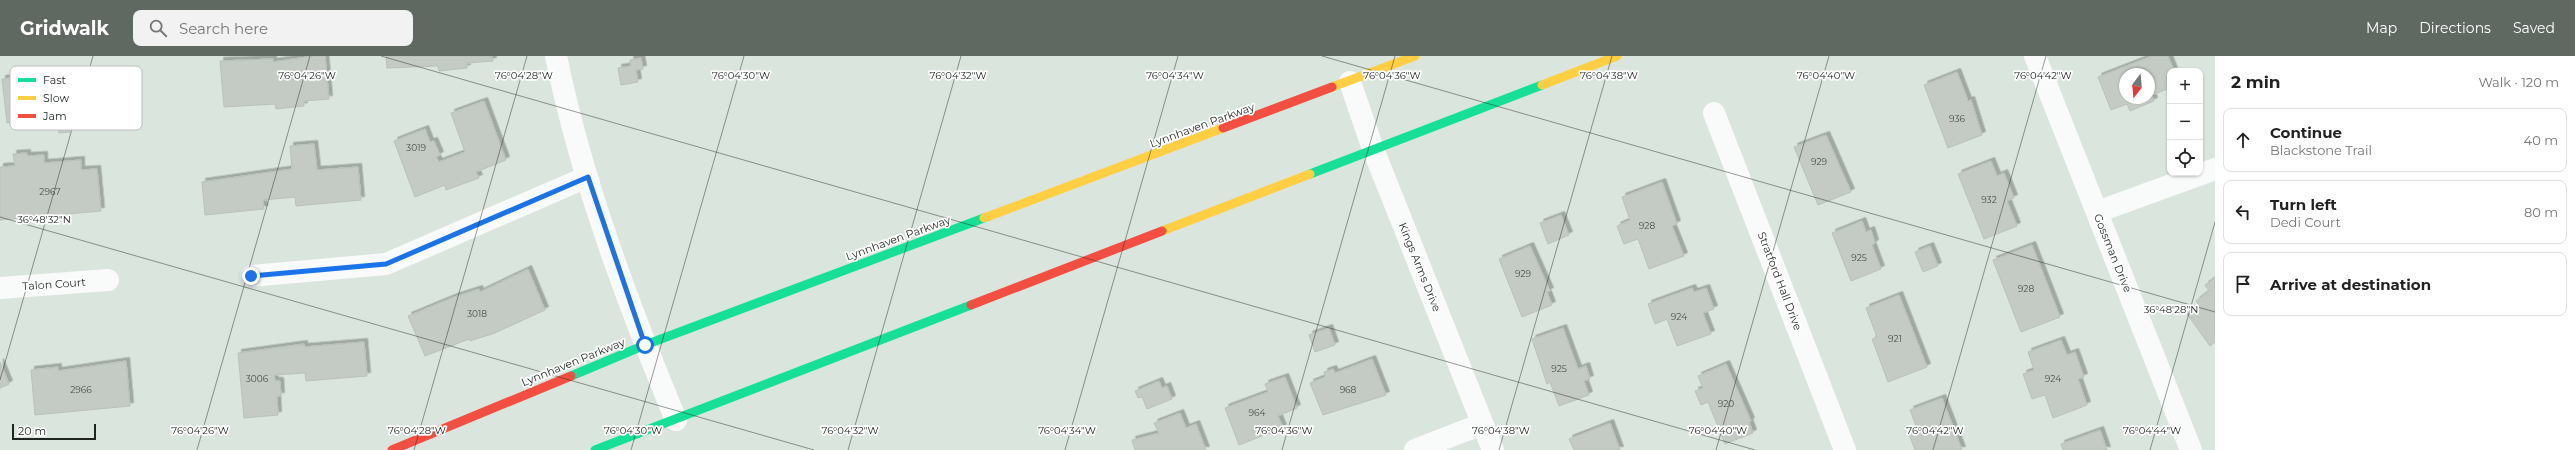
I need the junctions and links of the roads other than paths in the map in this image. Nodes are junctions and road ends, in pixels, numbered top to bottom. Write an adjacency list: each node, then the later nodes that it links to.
1 (556, 56): 9 (street)
2 (1416, 56): 5 (main road, Lynnhaven Parkway)
3 (1617, 56): 7 (main road)
4 (2035, 56): 10 (street, Gossman Drive)
5 (1350, 82): 7 (street, Kings Arms Drive); 14 (main road, Lynnhaven Parkway)
6 (1714, 113): 21 (street, Stratford Hall Drive)
7 (1373, 149): 15 (main road); 16 (street, Kings Arms Drive)
8 (2215, 169): 10 (street)
9 (588, 177): 11 (street); 14 (street)
10 (2096, 212): 22 (street, Gossman Drive)
11 (251, 276)
12 (108, 280): 13 (street, Talon Court)
13 (0, 288)
14 (645, 345): 15 (street); 17 (main road, Lynnhaven Parkway)
15 (676, 420): 18 (main road)
16 (1482, 424): 19 (street); 20 (street, Kings Arms Drive)
17 (392, 450)
18 (595, 450)
19 (1415, 450)
20 (1493, 450)
21 (1845, 450)
22 (2191, 450)

